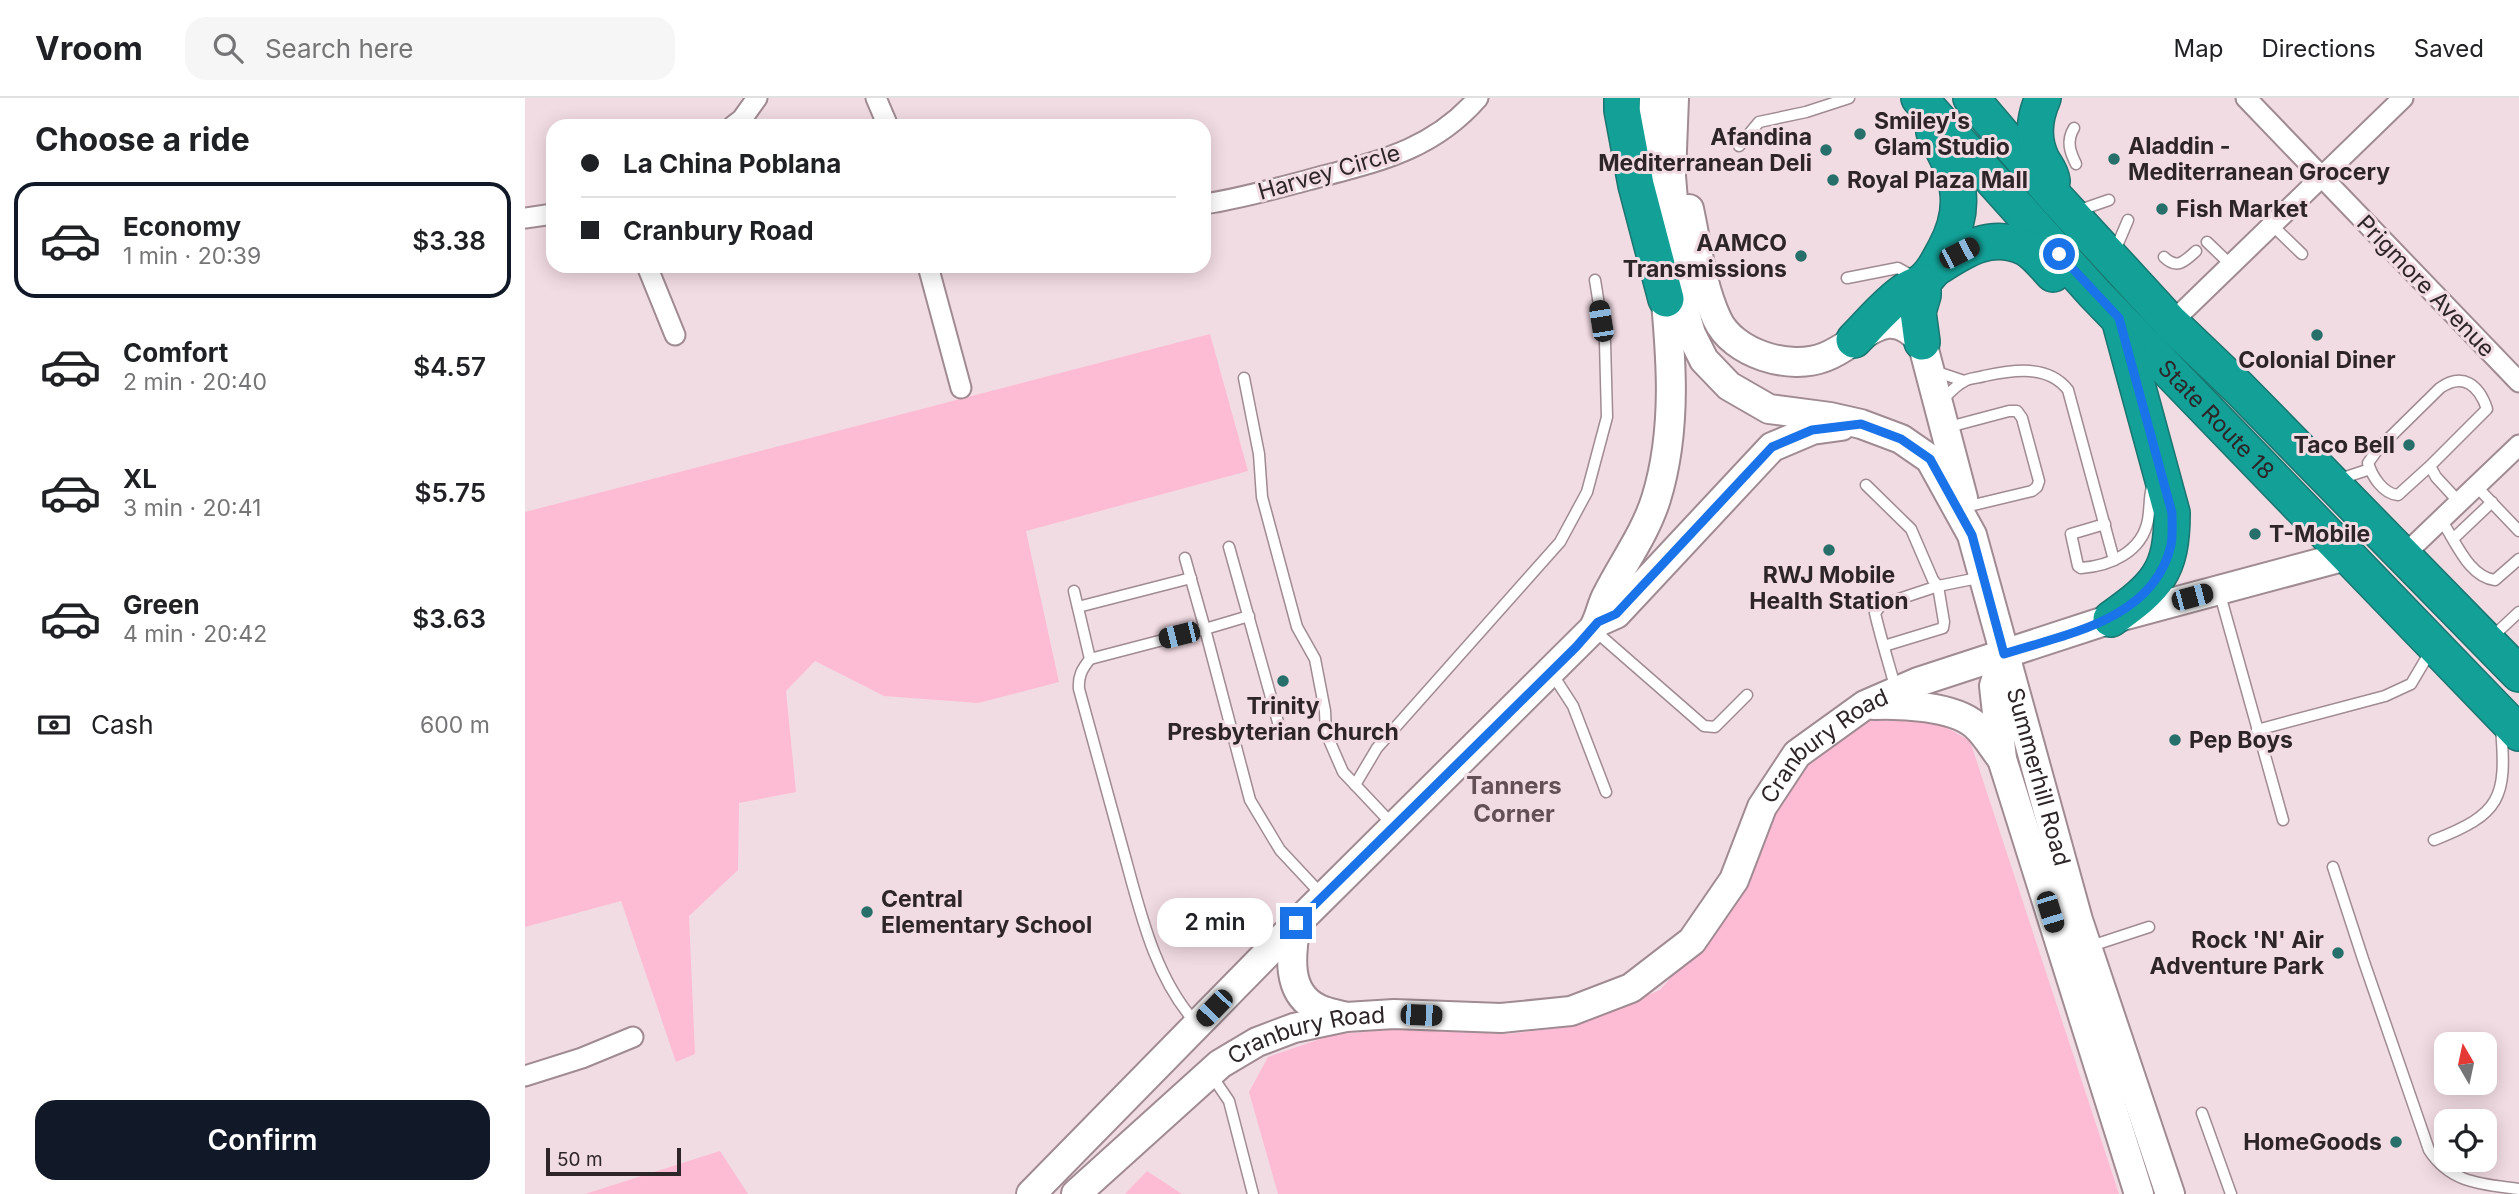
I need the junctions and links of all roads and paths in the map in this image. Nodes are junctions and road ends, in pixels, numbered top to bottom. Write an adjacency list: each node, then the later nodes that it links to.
1 (757, 98): 13 (street)
2 (876, 98): 14 (street)
3 (1478, 98): 20 (street, Harvey Circle)
4 (1622, 98): 38 (highway)
5 (1654, 98): 38 (main road)
6 (1849, 98): 16 (lane)
7 (1917, 98): 34 (highway); 37 (highway, State Route 18)
8 (1971, 98): 21 (highway, State Route 18)
9 (2043, 98): 21 (highway)
10 (2246, 98): 18 (street, Prigmore Avenue)
11 (2403, 98): 18 (street)
12 (1673, 109): 42 (main road); 49 (main road)
13 (739, 119)
14 (885, 119)
15 (2074, 128): 17 (lane)
16 (1739, 146)
17 (2076, 164)
18 (2321, 178): 25 (street); 46 (street, Prigmore Avenue)
19 (2109, 200): 21 (lane)
20 (1211, 203)
21 (2063, 206): 29 (highway, State Route 18)
22 (546, 215): 23 (street)
23 (525, 218)
24 (2128, 220): 29 (lane)
25 (2272, 225): 28 (lane); 31 (street)
26 (2207, 242): 31 (lane)
27 (2196, 251): 30 (lane)
28 (2302, 254)
29 (2112, 257): 40 (highway, State Route 18)
30 (2164, 257)
31 (2231, 265): 40 (street)
32 (650, 273): 41 (street)
33 (930, 273): 47 (street)
34 (1928, 276): 35 (lane); 37 (highway); 42 (highway); 43 (highway)
35 (1847, 278)
36 (1595, 280): 95 (lane)
37 (2094, 293): 39 (highway, State Route 18)
38 (1666, 299): 79 (main road)
39 (2119, 318): 52 (highway); 66 (highway, State Route 18)
40 (2171, 323): 54 (highway, State Route 18)
41 (675, 335)
42 (1854, 340): 43 (main road)
43 (1926, 356): 45 (lane); 48 (main road)
44 (1244, 378): 95 (lane)
45 (1963, 381): 48 (lane); 61 (lane)
46 (2519, 382)
47 (961, 388)
48 (1942, 416): 59 (main road); 59 (lane)
49 (1861, 424): 59 (main road); 79 (main road)
50 (2519, 445): 56 (street)
51 (2430, 466): 53 (lane); 53 (lane); 57 (lane)
52 (2160, 467): 69 (lane); 78 (highway)
53 (2370, 469): 54 (lane)
54 (2327, 479): 65 (highway, State Route 18)
55 (1866, 485): 72 (lane)
56 (2476, 486): 57 (street); 58 (lane)
57 (2459, 502): 60 (street)
58 (2492, 502): 62 (lane); 63 (lane)
59 (1961, 508): 70 (main road)
60 (2441, 520): 63 (lane); 65 (street)
61 (2105, 524): 69 (lane); 69 (lane)
62 (2519, 531)
63 (2454, 538): 68 (lane)
64 (1229, 547): 77 (lane)
65 (2404, 555): 81 (highway, State Route 18)
66 (2346, 556): 73 (main road, Cranbury Road); 83 (highway, State Route 18)
67 (1185, 558): 71 (lane)
68 (2519, 559)
69 (2114, 561)
70 (1983, 576): 72 (lane); 84 (main road)
71 (1191, 578): 75 (lane); 80 (lane)
72 (1938, 586): 82 (lane); 82 (lane)
73 (2219, 590): 78 (main road, Cranbury Road); 92 (lane)
74 (1074, 591): 75 (lane)
75 (1078, 607): 85 (lane)
76 (2519, 612): 81 (lane)
77 (1249, 617): 80 (lane); 93 (lane)
78 (2111, 619): 84 (main road, Cranbury Road)
79 (1596, 625): 86 (main road); 89 (lane)
80 (1205, 629): 85 (lane); 101 (lane)
81 (2488, 642): 87 (highway, State Route 18)
82 (1884, 646): 88 (lane)
83 (2434, 646): 91 (highway, State Route 18); 92 (lane)
84 (2004, 654): 88 (main road, Cranbury Road); 94 (main road, Summerhill Road); 104 (main road, Summerhill Road)
85 (1090, 659): 106 (lane)
86 (1550, 672): 96 (lane); 98 (main road)
87 (2519, 674)
88 (1896, 691): 90 (main road, Cranbury Road)
89 (1747, 695)
90 (1864, 705): 94 (main road); 105 (main road, Cranbury Road)
91 (2509, 723): 99 (lane)
92 (2257, 730): 97 (lane)
93 (1281, 733)
94 (2002, 759): 115 (main road, Summerhill Road)
95 (1355, 785): 98 (lane)
96 (1606, 792)
97 (2283, 820)
98 (1394, 826): 101 (main road)
99 (2434, 840)
100 (2333, 867): 111 (lane)
101 (1323, 897): 102 (main road)
102 (1296, 923): 105 (main road); 106 (main road)
103 (2149, 927): 104 (lane)
104 (2087, 948): 116 (main road, Summerhill Road)
105 (1346, 1017): 108 (main road, Cranbury Road)
106 (1198, 1025): 112 (main road)
107 (633, 1037): 109 (street)
108 (1210, 1073): 113 (main road, Cranbury Road); 114 (lane)
109 (525, 1076)
110 (2202, 1113): 117 (lane)
111 (2519, 1189)
112 (1031, 1194)
113 (1076, 1194)
114 (1253, 1194)
115 (2139, 1194)
116 (2170, 1194)
117 (2231, 1194)

